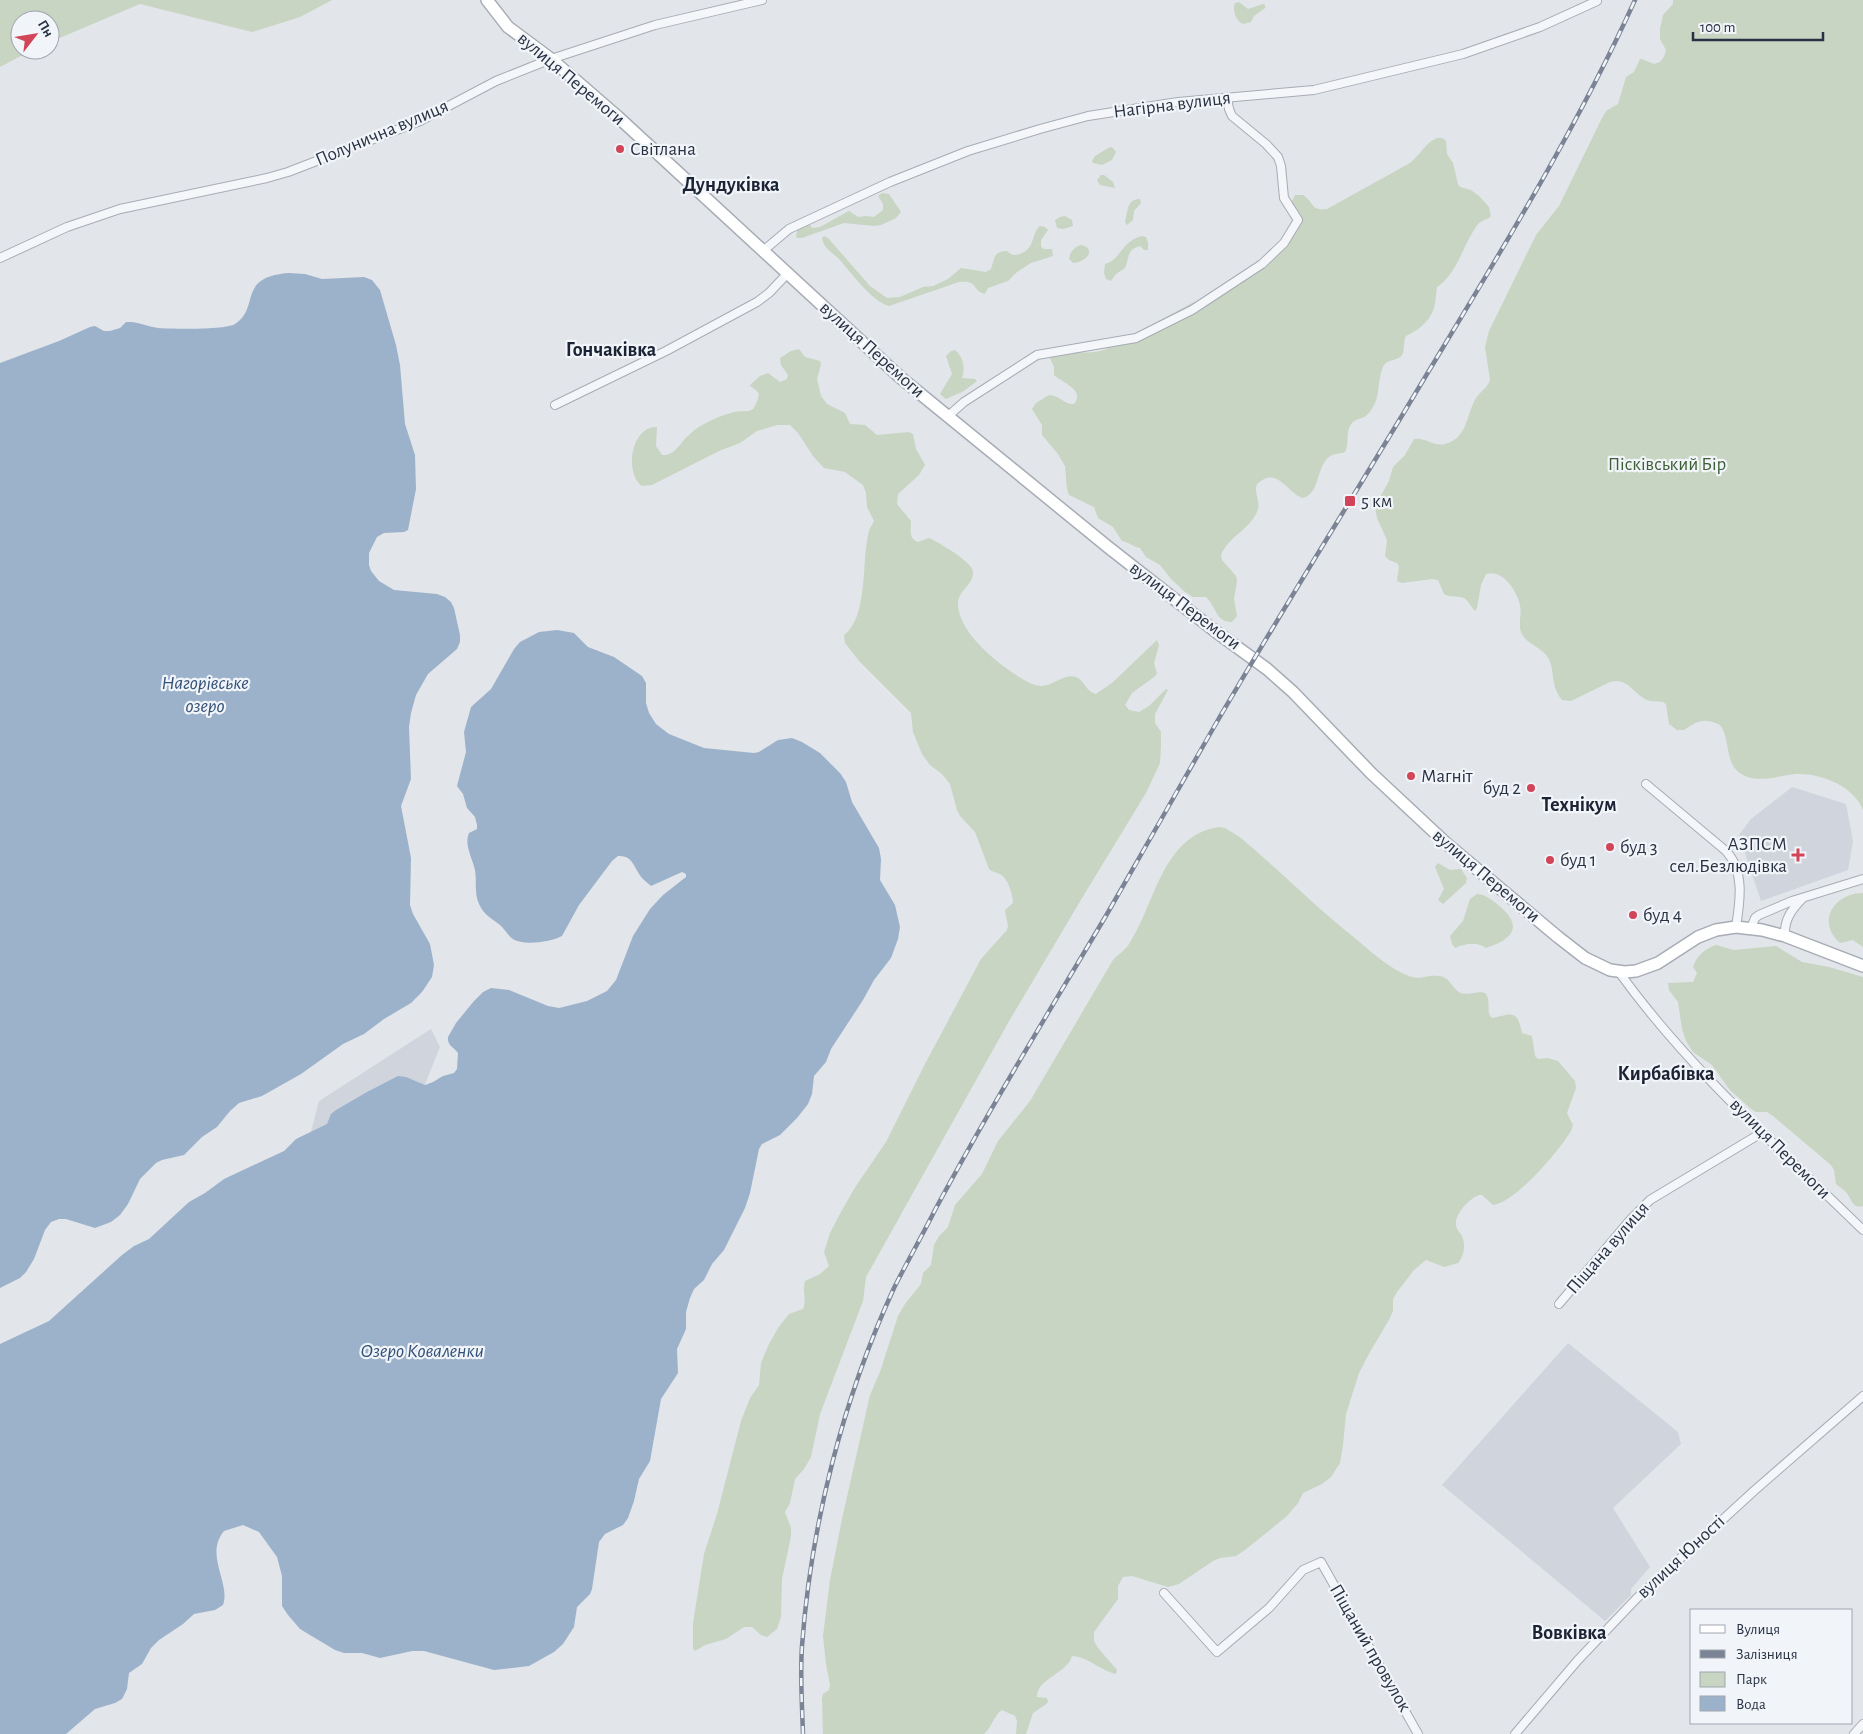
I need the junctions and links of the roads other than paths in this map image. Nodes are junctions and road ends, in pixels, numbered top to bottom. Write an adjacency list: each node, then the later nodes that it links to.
1 (487, 0): 4 (street, вулиця Перемоги)
2 (762, 0): 4 (street, Полунична вулиця)
3 (1596, 1): 5 (street, Нагірна вулиця)
4 (551, 59): 6 (street, вулиця Перемоги); 7 (street, Полунична вулиця)
5 (1226, 98): 6 (street, Нагірна вулиця); 10 (street)
6 (763, 251): 8 (street, вулиця Перемоги)
7 (0, 258)
8 (788, 274): 9 (street); 10 (street, вулиця Перемоги)
9 (555, 405)
10 (947, 417): 18 (street, вулиця Перемоги)
11 (1646, 784): 14 (street)
12 (1863, 879): 13 (street)
13 (1804, 896): 15 (street); 16 (street)
14 (1736, 927): 15 (street); 18 (street)
15 (1751, 928): 16 (street)
16 (1785, 936): 17 (street)
17 (1863, 966)
18 (1619, 972): 19 (street, вулиця Перемоги)
19 (1763, 1132): 20 (street, вулиця Перемоги); 21 (street, Піщана вулиця)
20 (1863, 1230)
21 (1559, 1304)
22 (1863, 1396): 26 (street, вулиця Юності)
23 (1164, 1593): 25 (street, Піщаний провулок)
24 (1863, 1724): 27 (street)
25 (1418, 1734)
26 (1514, 1734)
27 (1854, 1734)

